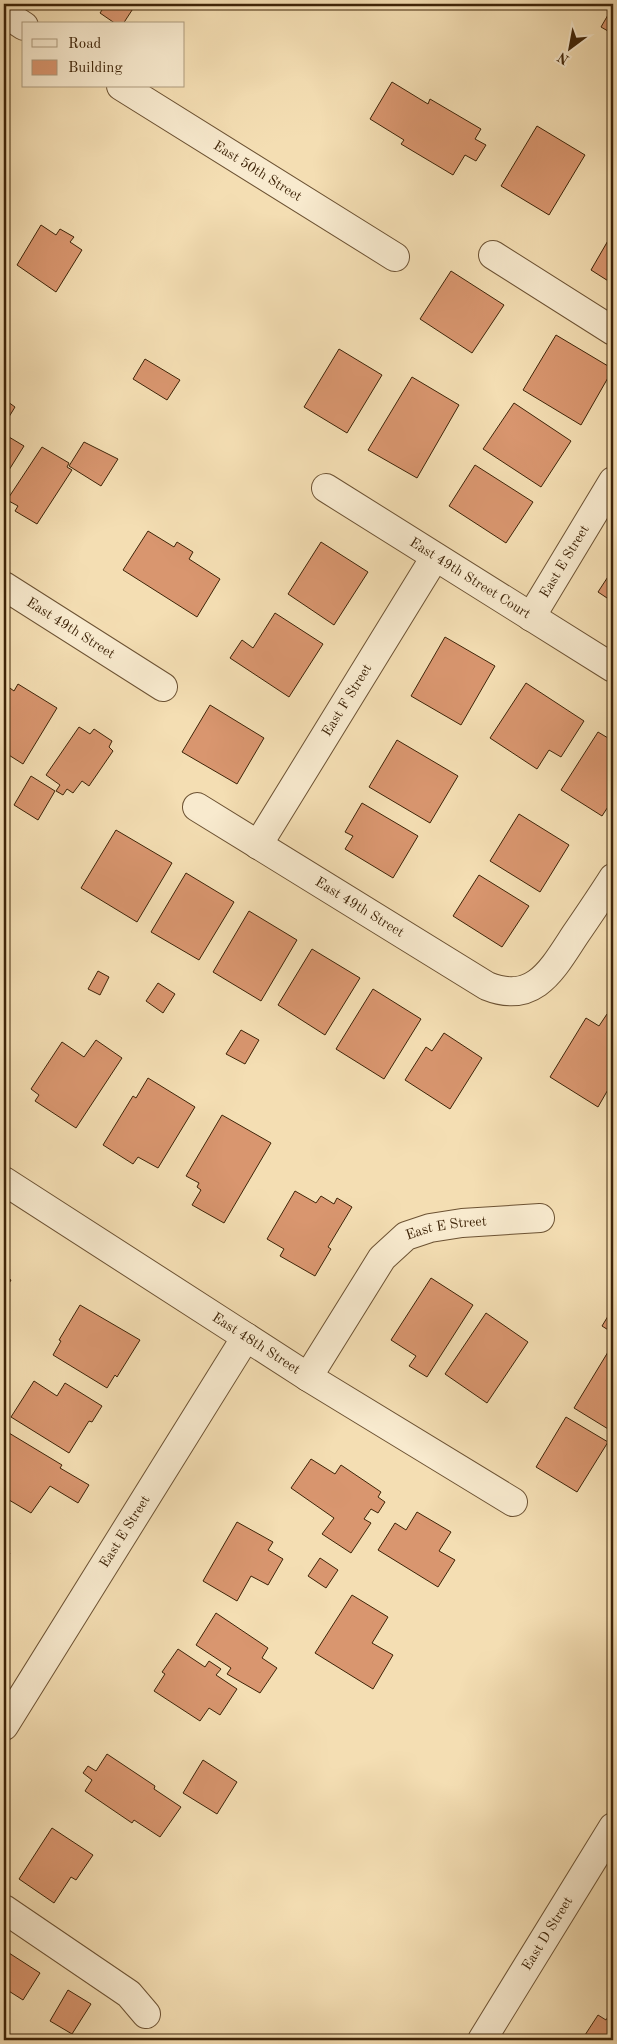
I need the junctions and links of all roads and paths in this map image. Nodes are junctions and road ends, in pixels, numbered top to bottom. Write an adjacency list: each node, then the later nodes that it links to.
1 (4, 14): 2 (street)
2 (22, 25)
3 (124, 88): 5 (street, East 50th Street)
4 (493, 255): 6 (street)
5 (395, 257)
6 (613, 330)
7 (613, 481): 11 (street, East E Street)
8 (326, 488): 9 (street, East 49th Street Court)
9 (435, 556): 11 (street, East 49th Street Court); 15 (street, East F Street)
10 (4, 586): 13 (street, East 49th Street)
11 (531, 617): 12 (street, East 49th Street Court)
12 (613, 668)
13 (163, 687)
14 (197, 807): 15 (street, East 49th Street)
15 (258, 845): 16 (street, East 49th Street)
16 (613, 878)
17 (6, 1187): 19 (street, East 48th Street)
18 (540, 1218): 20 (street, East E Street)
19 (246, 1337): 20 (street, East 48th Street); 22 (street, East E Street)
20 (308, 1377): 21 (street, East 48th Street)
21 (513, 1502)
22 (4, 1726)
23 (613, 1827): 26 (street, East D Street)
24 (4, 1909): 25 (street)
25 (146, 2014)
26 (482, 2040)

